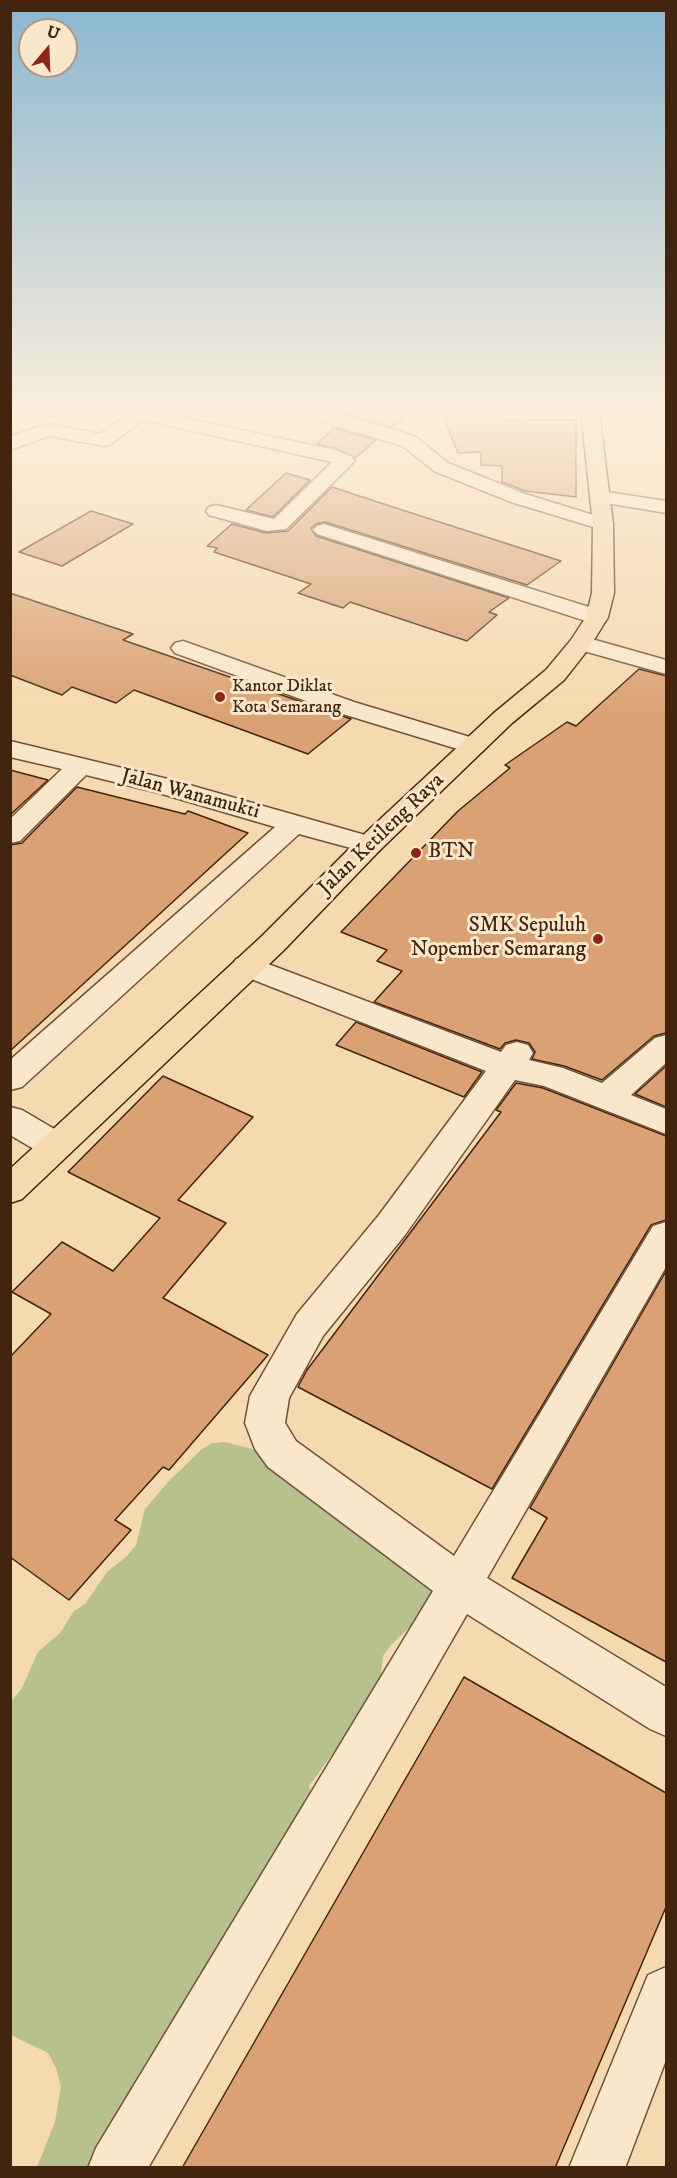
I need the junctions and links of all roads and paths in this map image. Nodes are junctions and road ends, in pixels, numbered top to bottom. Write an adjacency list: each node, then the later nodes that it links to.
1 (226, 514): 2 (street)
2 (291, 514)
3 (602, 514): 5 (main road, Jalan Ketileng Raya)
4 (324, 530): 5 (street)
5 (597, 617): 6 (main road, Jalan Ketileng Raya)
6 (581, 643): 8 (street); 9 (main road, Jalan Ketileng Raya)
7 (183, 648): 9 (street)
8 (666, 667)
9 (474, 746): 14 (main road, Jalan Ketileng Raya)
10 (10, 749): 11 (street, Jalan Wanamukti)
11 (80, 766): 12 (street, Jalan Wanamukti); 13 (street)
12 (294, 824): 14 (street, Jalan Wanamukti); 18 (street)
13 (10, 835)
14 (369, 845): 15 (main road, Jalan Ketileng Raya)
15 (256, 958): 17 (street); 22 (main road, Jalan Ketileng Raya)
16 (666, 1046): 19 (street)
17 (513, 1060): 19 (street); 25 (street)
18 (10, 1079)
19 (606, 1098): 21 (street)
20 (10, 1119): 22 (street)
21 (666, 1122)
22 (56, 1146): 23 (main road, Jalan Ketileng Raya)
23 (10, 1190)
24 (666, 1236): 25 (street)
25 (461, 1586): 26 (street); 28 (street)
26 (666, 1713)
27 (666, 1993): 29 (street)
28 (116, 2168)
29 (597, 2168)

